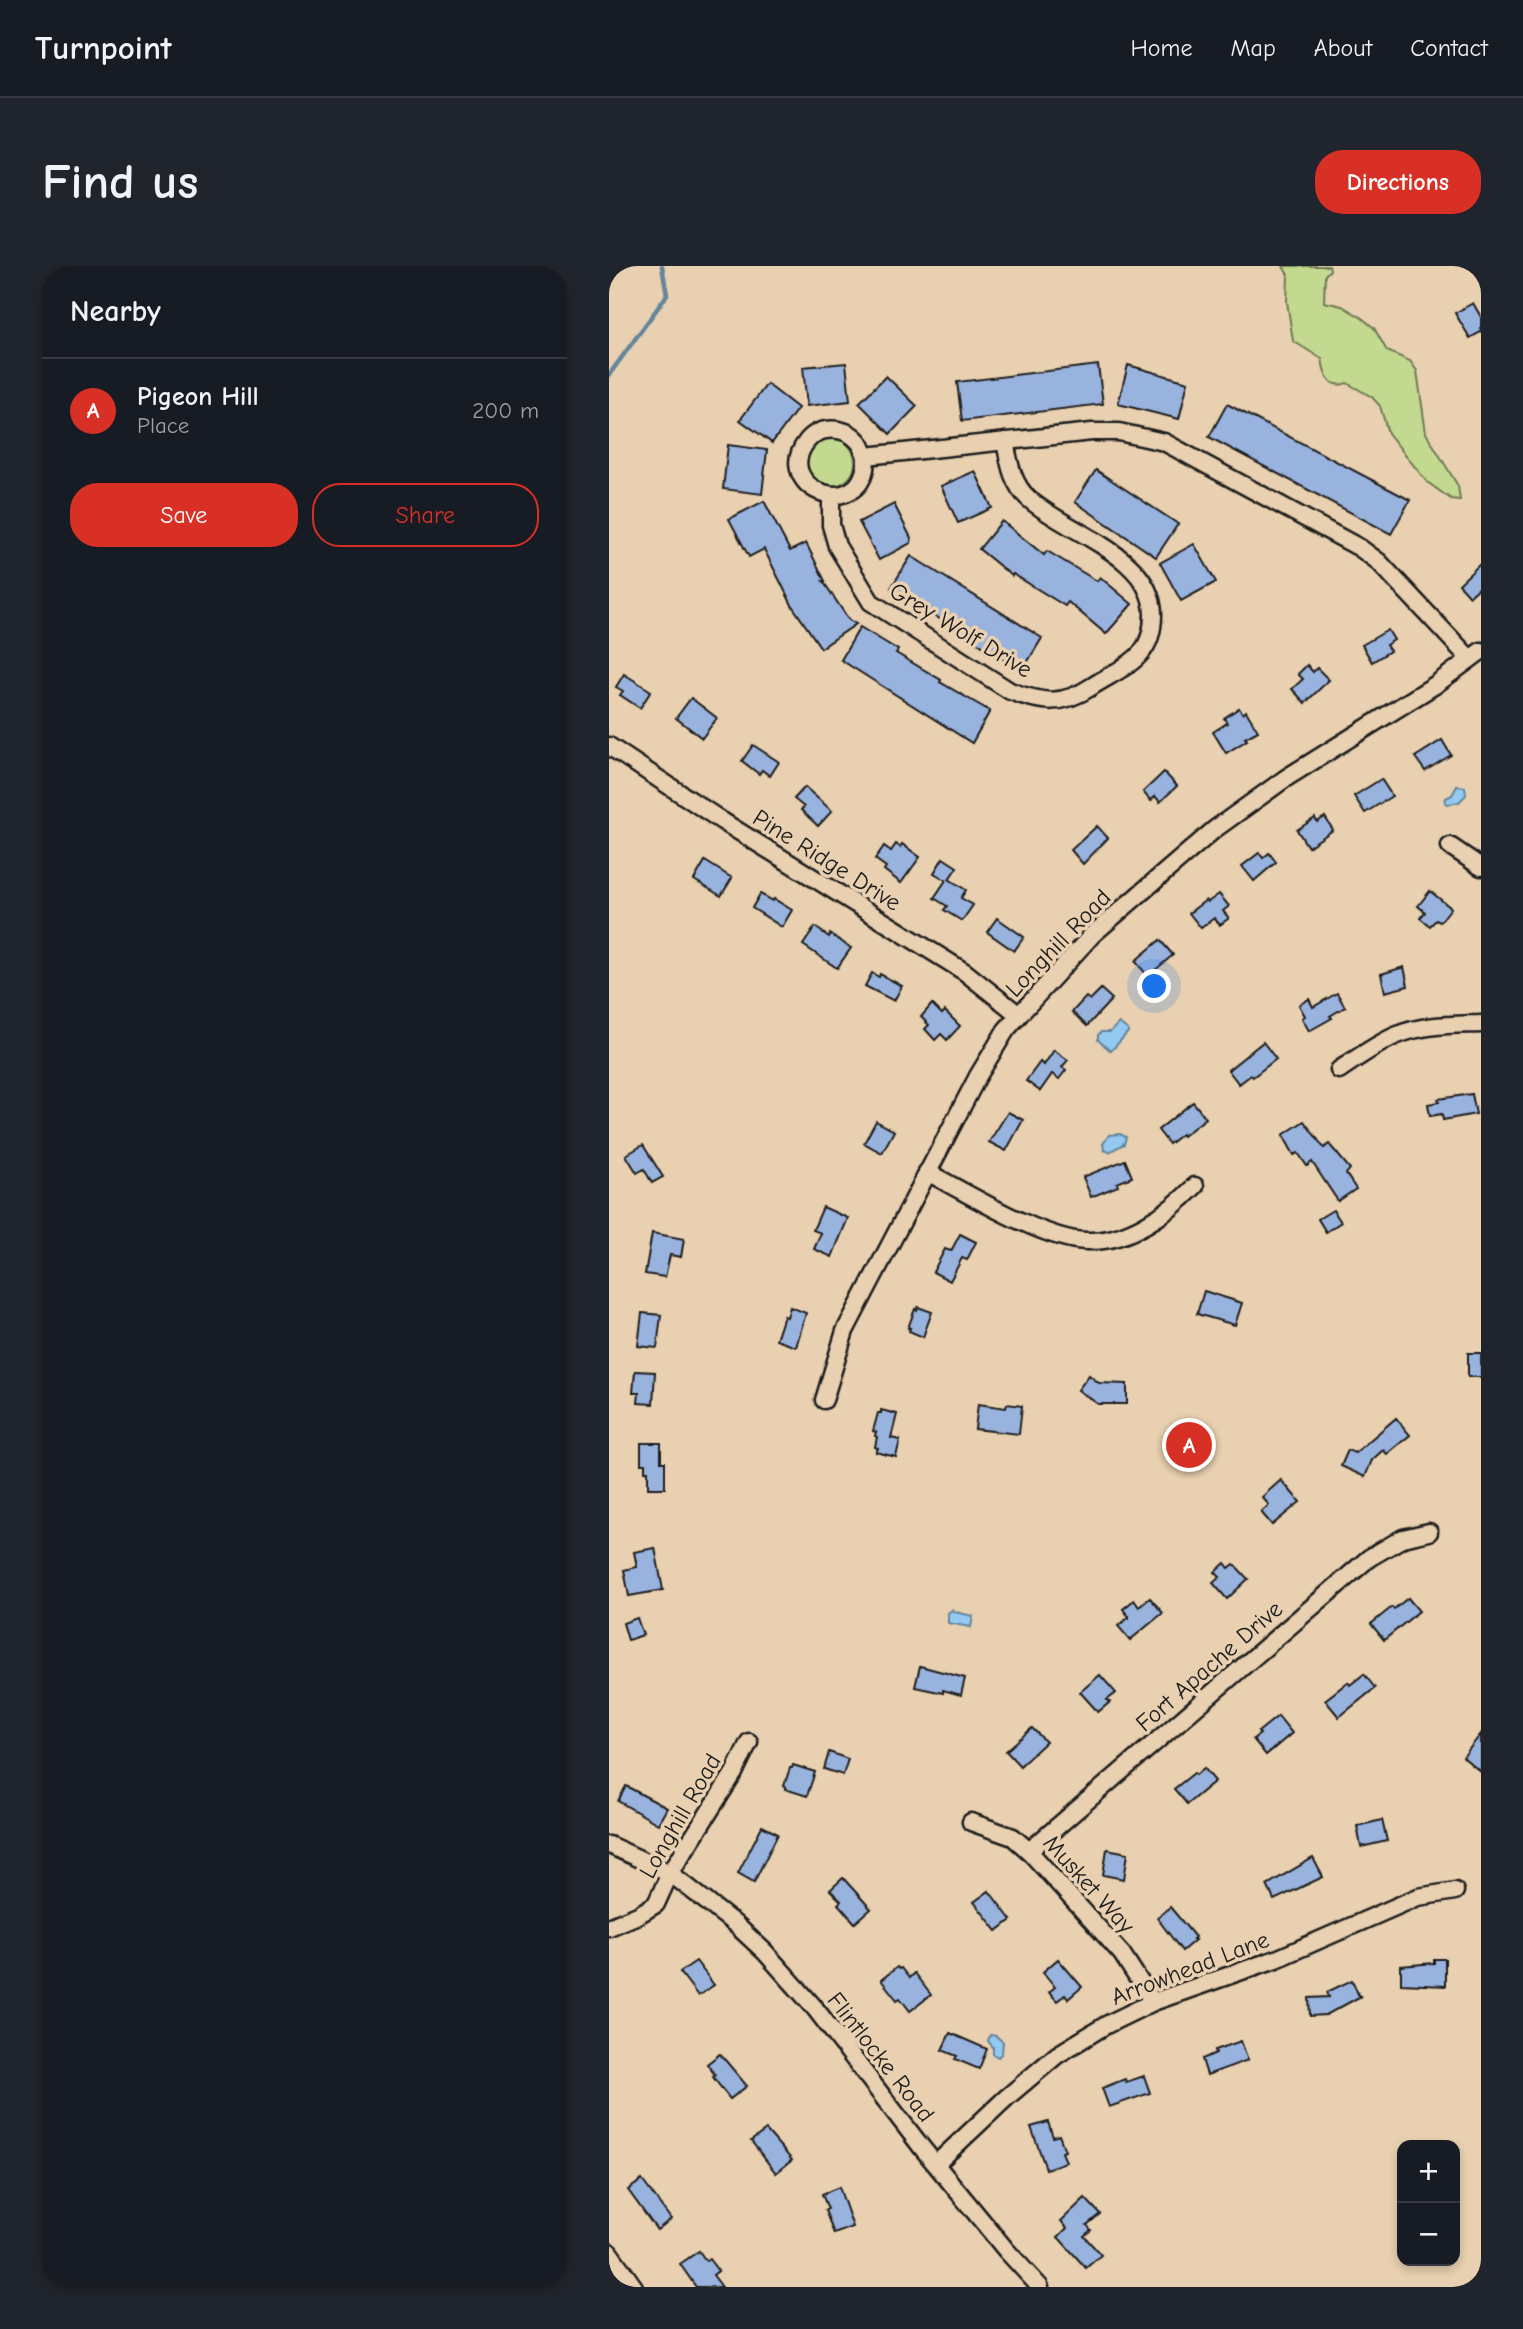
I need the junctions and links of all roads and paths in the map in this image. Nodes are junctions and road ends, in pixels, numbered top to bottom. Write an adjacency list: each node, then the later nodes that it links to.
1 (1005, 441): 2 (street); 3 (street, Grey Wolf Drive); 4 (street)
2 (866, 456): 3 (street); 3 (street)
3 (831, 496)
4 (1475, 655): 8 (street, Longhill Road)
5 (609, 746): 8 (street, Pine Ridge Drive)
6 (1450, 846): 7 (street)
7 (1481, 867)
8 (1019, 1015): 11 (street, Longhill Road)
9 (1481, 1024): 10 (street)
10 (1339, 1070)
11 (927, 1172): 12 (street); 13 (street, Longhill Road)
12 (1195, 1186)
13 (824, 1401)
14 (1429, 1532): 18 (street, Fort Apache Drive)
15 (749, 1742): 19 (street, Longhill Road)
16 (971, 1822): 18 (street, Musket Way)
17 (609, 1845): 19 (street, Flintlocke Road)
18 (1029, 1851): 22 (street, Musket Way)
19 (670, 1873): 21 (street, Longhill Road); 23 (street, Flintlocke Road)
20 (1455, 1891): 22 (street, Arrowhead Lane)
21 (609, 1927)
22 (1153, 2002): 23 (street, Arrowhead Lane)
23 (936, 2164): 26 (street, Flintlocke Road)
24 (609, 2252): 25 (street)
25 (634, 2287)
26 (1040, 2287)

